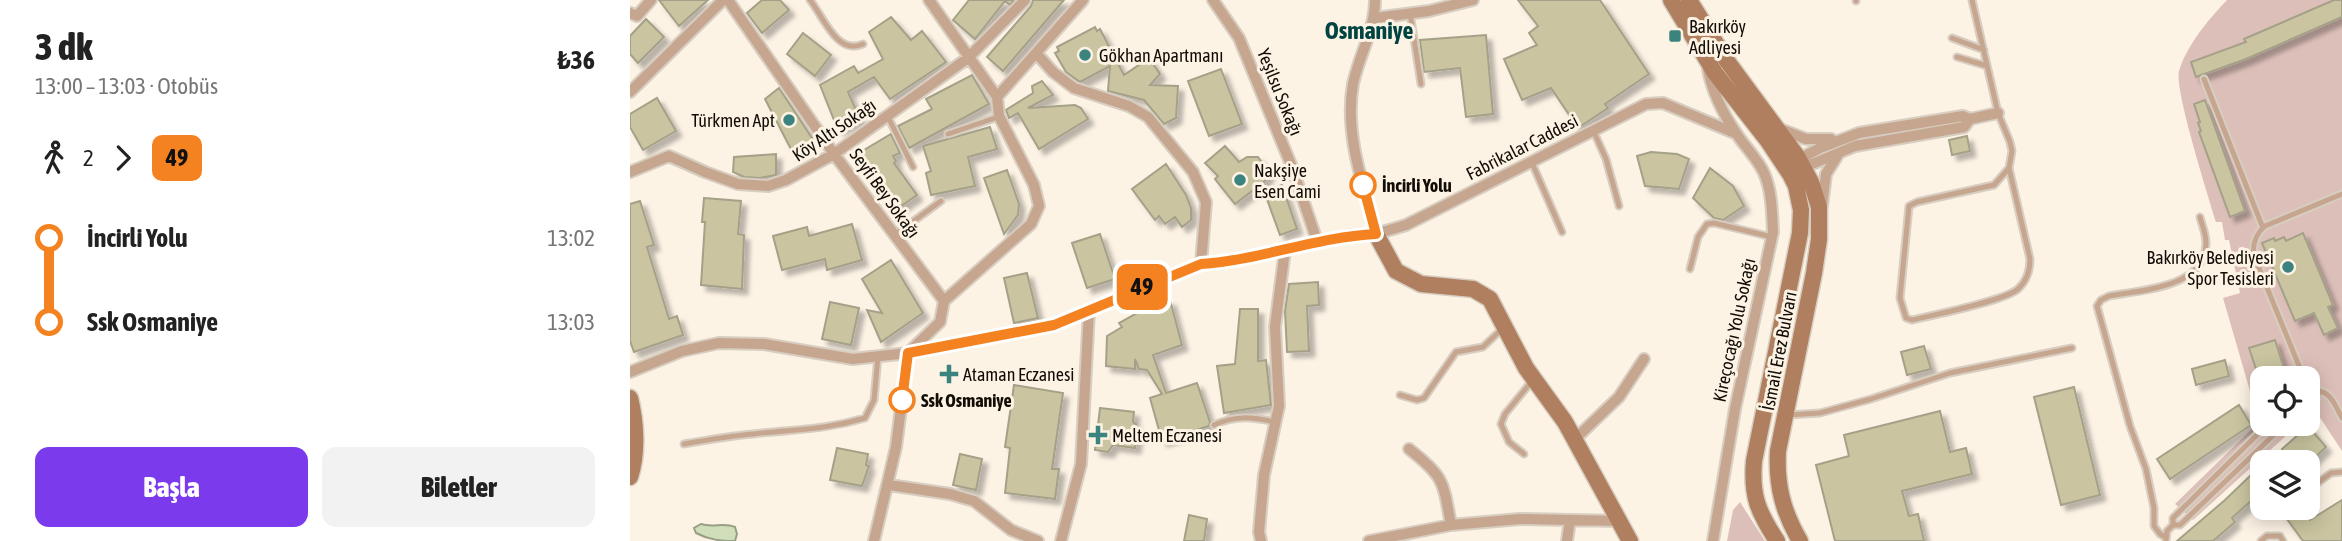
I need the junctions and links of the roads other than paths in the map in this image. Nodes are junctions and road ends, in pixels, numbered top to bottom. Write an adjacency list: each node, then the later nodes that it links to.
1 (651, 0): 13 (street)
2 (725, 0): 26 (street); 38 (street, Seyfi Bey Sokağı)
3 (810, 0): 17 (lane)
4 (929, 0): 21 (street)
5 (1025, 0): 21 (street, Köy Altı Sokağı)
6 (1083, 0): 19 (street)
7 (1213, 0): 54 (street, Yeşilsu Sokağı)
8 (1375, 0): 15 (street)
9 (1473, 0): 14 (street)
10 (1671, 0): 22 (street, İsmail Erez Bulvarı)
11 (1689, 0): 32 (street, İsmail Erez Bulvarı)
12 (1972, 0): 18 (lane)
13 (630, 13)
14 (1410, 13): 15 (street); 25 (lane)
15 (1375, 18): 51 (street)
16 (1952, 38): 18 (lane)
17 (863, 44)
18 (1984, 50): 23 (lane)
19 (1037, 54): 27 (street); 56 (street)
20 (1956, 57): 23 (lane)
21 (968, 58): 27 (street); 29 (street, Köy Altı Sokağı)
22 (1707, 61): 35 (street, Kireçocağı Yolu Sokağı); 42 (street, İsmail Erez Bulvarı)
23 (1987, 66): 28 (lane)
24 (2204, 79): 49 (lane)
25 (1421, 84)
26 (630, 92)
27 (998, 97): 30 (street)
28 (1998, 113): 31 (street); 41 (lane)
29 (887, 116): 38 (street, Köy Altı Sokağı); 40 (lane)
30 (999, 116): 34 (lane); 58 (street)
31 (1970, 119): 36 (street); 37 (street)
32 (1778, 129): 36 (street); 42 (street, İsmail Erez Bulvarı)
33 (1593, 130): 35 (street, Fabrikalar Caddesi); 39 (street, Fabrikalar Caddesi); 46 (lane)
34 (948, 134)
35 (1737, 134): 53 (street, Kireçocağı Yolu Sokağı)
36 (1852, 135): 42 (street)
37 (1844, 149): 42 (street); 48 (street)
38 (834, 154): 43 (street, Köy Altı Sokağı); 52 (street, Seyfi Bey Sokağı)
39 (1532, 163): 50 (lane); 51 (street, Fabrikalar Caddesi)
40 (914, 167)
41 (2009, 167): 41 (lane)
42 (1797, 171): 48 (street, İsmail Erez Bulvarı); 99 (street, İsmail Erez Bulvarı)
43 (630, 172)
44 (2342, 194): 49 (lane)
45 (941, 201): 52 (lane)
46 (1619, 206)
47 (2200, 216): 90 (lane)
48 (1820, 223): 71 (street, İsmail Erez Bulvarı)
49 (2263, 228): 65 (lane)
50 (1562, 232)
51 (1376, 234): 54 (street, Fabrikalar Caddesi); 60 (street)
52 (894, 236): 58 (street, Seyfi Bey Sokağı)
53 (1772, 237): 57 (lane); 98 (street, Kireçocağı Yolu Sokağı)
54 (1317, 241): 55 (street, Fabrikalar Caddesi)
55 (1285, 250): 56 (street, Fabrikalar Caddesi); 73 (street)
56 (1201, 264): 59 (street, Fabrikalar Caddesi)
57 (1690, 269)
58 (944, 301): 62 (street)
59 (1090, 310): 62 (street, Fabrikalar Caddesi); 93 (street)
60 (1506, 326): 67 (street); 69 (lane)
61 (2072, 348): 71 (lane)
62 (908, 353): 63 (street, Fabrikalar Caddesi); 84 (street)
63 (878, 356): 66 (street, Fabrikalar Caddesi); 78 (lane)
64 (1644, 359): 77 (street)
65 (2299, 366)
66 (630, 372)
67 (1534, 378): 77 (street); 80 (lane)
68 (2320, 391): 72 (lane)
69 (1400, 395)
70 (630, 398): 82 (street)
71 (1785, 415): 100 (street, İsmail Erez Bulvarı)
72 (2342, 418)
73 (1275, 422): 74 (lane); 94 (street)
74 (1214, 425)
75 (2256, 436): 87 (lane)
76 (2273, 436): 87 (lane)
77 (1574, 440): 86 (street)
78 (684, 444)
79 (1409, 449): 88 (street)
80 (1524, 454)
81 (2342, 472): 83 (lane)
82 (630, 477)
83 (2320, 481)
84 (889, 485): 89 (street); 91 (street)
85 (1570, 520): 86 (street); 88 (street); 96 (street)
86 (1619, 521): 97 (street)
87 (2173, 524): 90 (lane)
88 (1451, 525): 95 (street)
89 (1010, 536): 92 (street)
90 (2166, 539)
91 (874, 541)
92 (1038, 541)
93 (1061, 541)
94 (1261, 541)
95 (1368, 541)
96 (1567, 541)
97 (1630, 541)
98 (1713, 541)
99 (1777, 541)
100 (1801, 541)
101 (2261, 541): 102 (lane)
102 (2283, 541)

